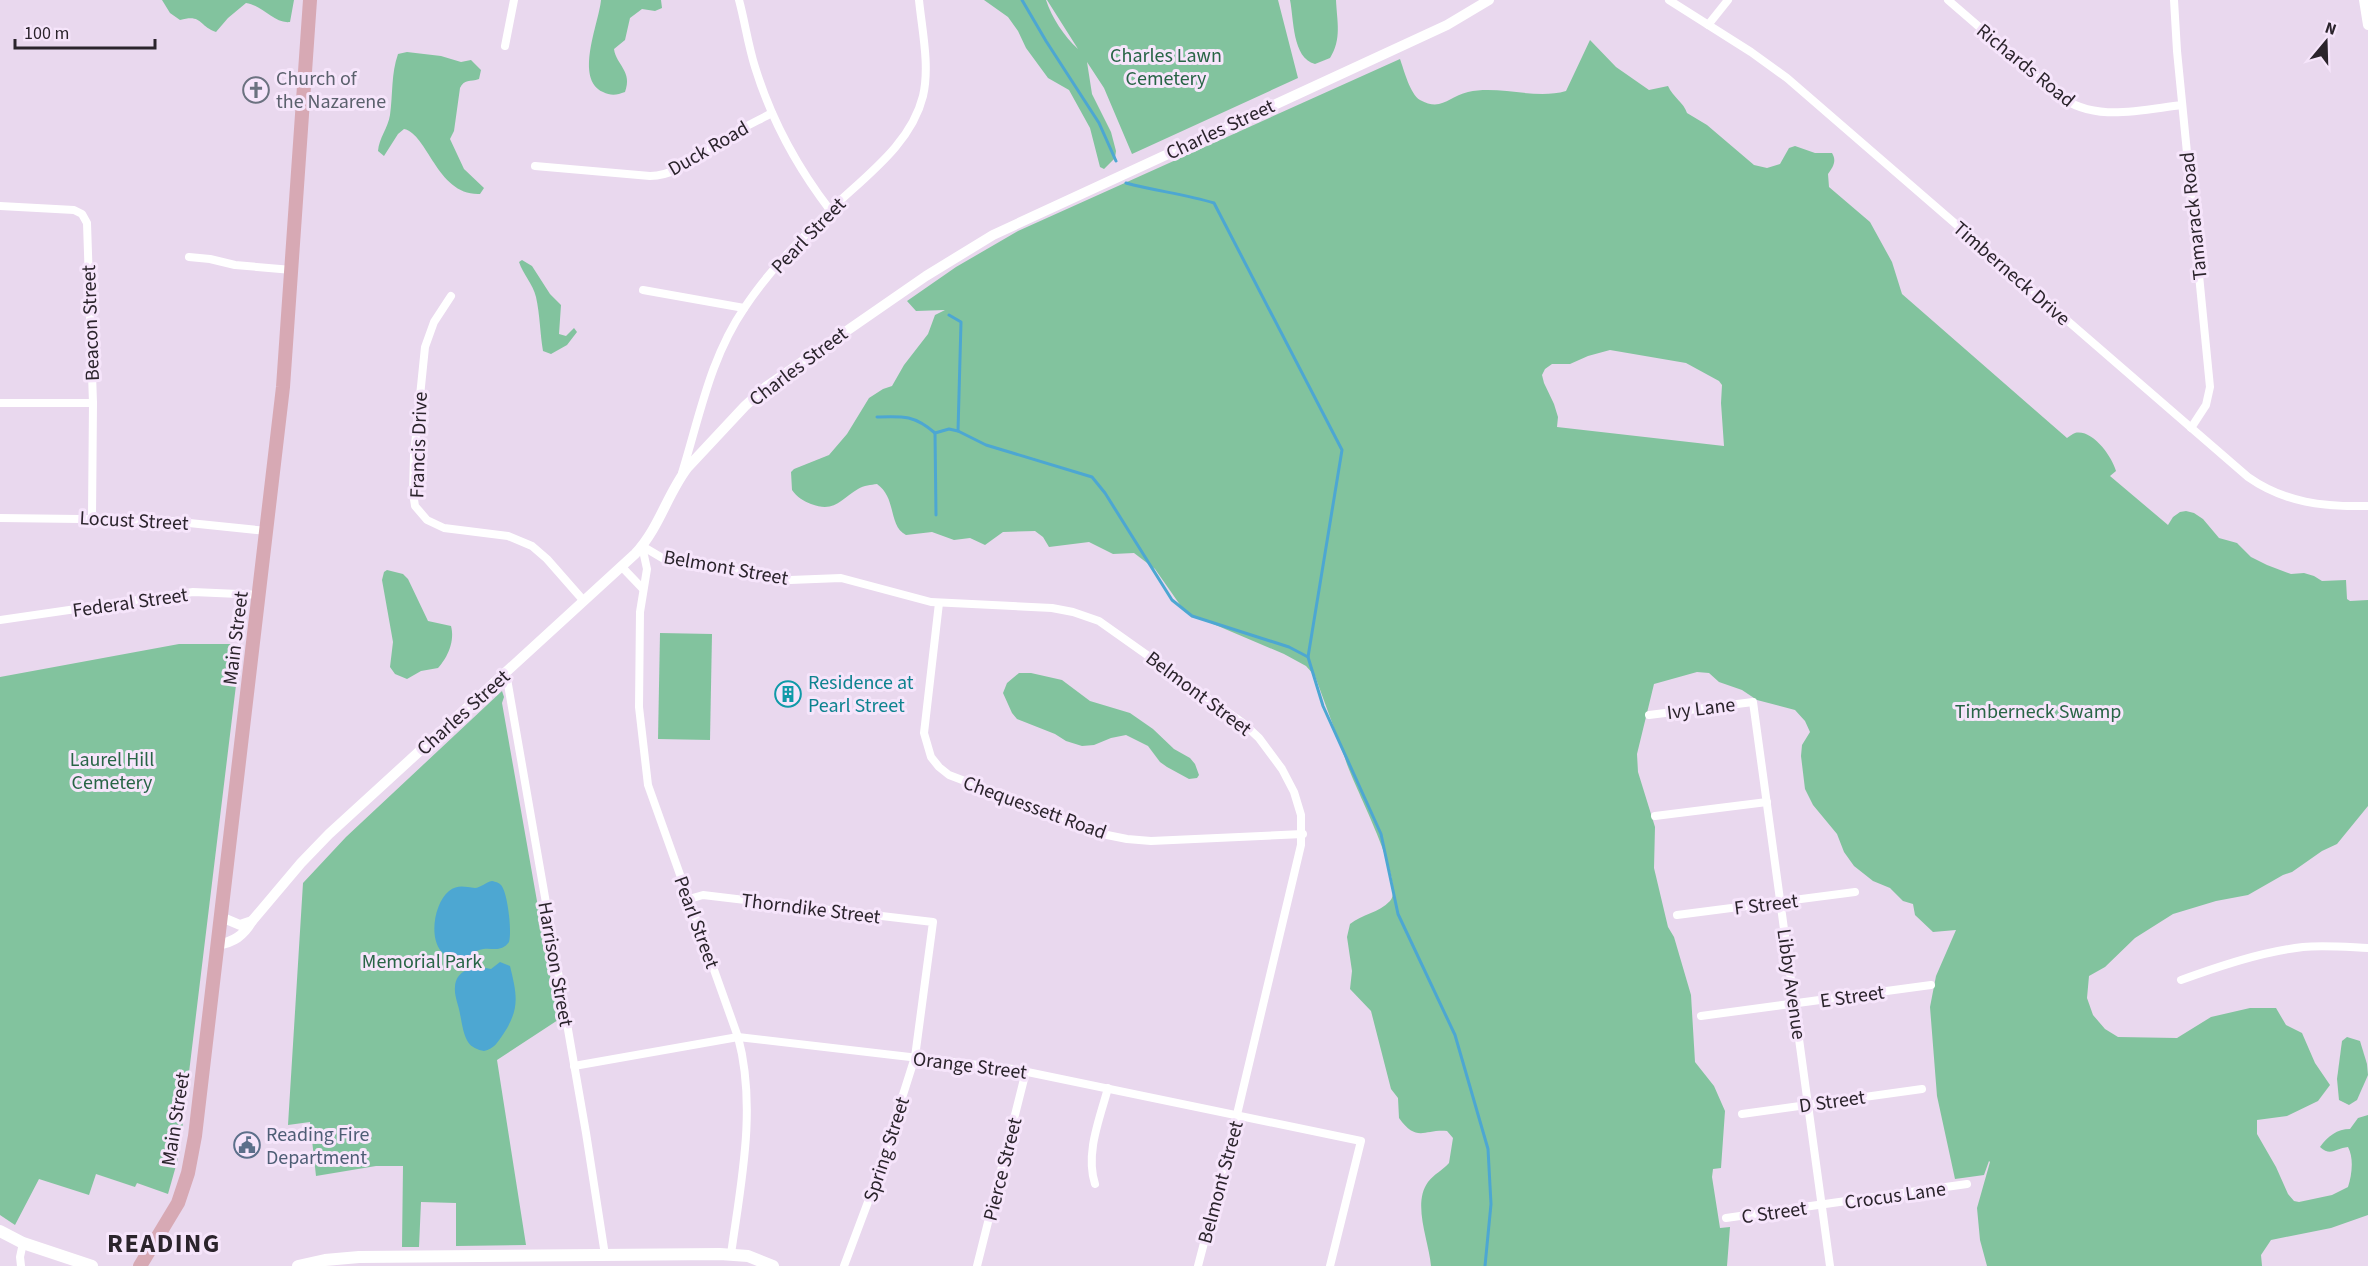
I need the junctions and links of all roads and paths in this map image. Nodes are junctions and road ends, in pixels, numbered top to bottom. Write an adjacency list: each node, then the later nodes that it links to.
1 (310, 0): 20 (main road, Main Street)
2 (514, 0): 13 (street)
3 (739, 0): 15 (street)
4 (919, 0): 18 (street, Pearl Street)
5 (1489, 0): 27 (street, Charles Street)
6 (1669, 0): 11 (street, Timberneck Drive)
7 (1728, 0): 11 (street)
8 (1948, 0): 14 (street, Richards Road)
9 (2174, 0): 14 (street, Tamarack Road)
10 (2364, 0): 12 (street)
11 (1708, 25): 26 (street, Timberneck Drive)
12 (2368, 25)
13 (505, 46)
14 (2182, 105): 26 (street, Tamarack Road)
15 (772, 113): 16 (street, Duck Road); 18 (street)
16 (535, 166)
17 (0, 206): 25 (street, Beacon Street)
18 (830, 210): 23 (street, Pearl Street)
19 (189, 257): 20 (street)
20 (292, 270): 31 (main road, Main Street)
21 (643, 290): 23 (street)
22 (451, 296): 36 (street, Francis Drive)
23 (744, 308): 27 (street, Pearl Street)
24 (0, 403): 25 (street)
25 (93, 403): 29 (street, Beacon Street)
26 (2191, 428): 28 (street, Timberneck Drive)
27 (681, 476): 32 (street, Charles Street)
28 (2368, 506)
29 (92, 517): 30 (street, Locust Street); 31 (street, Locust Street)
30 (0, 518)
31 (267, 531): 35 (main road, Main Street)
32 (642, 546): 33 (street, Charles Street); 34 (street, Pearl Street); 37 (street, Belmont Street)
33 (621, 566): 34 (street); 36 (street, Charles Street)
34 (644, 589): 46 (street, Pearl Street)
35 (260, 595): 38 (street, Federal Street); 49 (main road, Main Street)
36 (584, 600): 39 (street, Charles Street)
37 (939, 603): 44 (street, Belmont Street); 44 (street, Chequessett Road)
38 (0, 620)
39 (506, 673): 51 (street, Charles Street); 60 (street, Harrison Street)
40 (1753, 702): 41 (street, Ivy Lane); 42 (street, Libby Avenue)
41 (1649, 715)
42 (1767, 802): 43 (street); 47 (street, Libby Avenue)
43 (1655, 816)
44 (1303, 834): 66 (street, Belmont Street)
45 (1855, 892): 47 (street, F Street)
46 (689, 899): 50 (street, Thorndike Street); 58 (street, Pearl Street)
47 (1781, 902): 48 (street, F Street); 56 (street, Libby Avenue)
48 (1677, 915)
49 (221, 917): 51 (street); 52 (main road, Main Street)
50 (933, 922): 59 (street, Spring Street)
51 (250, 925): 52 (street, Charles Street)
52 (217, 945): 78 (main road, Main Street)
53 (2368, 948): 54 (street)
54 (2181, 980)
55 (1931, 985): 56 (street, E Street)
56 (1794, 1003): 57 (street, E Street); 64 (street, Libby Avenue)
57 (1701, 1016)
58 (738, 1037): 59 (street, Orange Street); 60 (street, Orange Street); 73 (street, Pearl Street)
59 (915, 1057): 61 (street, Orange Street); 81 (street, Spring Street)
60 (574, 1066): 74 (street, Harrison Street)
61 (1026, 1071): 62 (street, Orange Street); 82 (street, Pierce Street)
62 (1108, 1088): 66 (street, Orange Street); 67 (street)
63 (1922, 1089): 64 (street, D Street)
64 (1808, 1105): 65 (street, D Street); 69 (street, Libby Avenue)
65 (1742, 1114)
66 (1237, 1115): 83 (street, Belmont Street); 84 (street, Orange Street)
67 (1095, 1184)
68 (1967, 1184): 69 (street, Crocus Lane)
69 (1822, 1205): 70 (street, C Street); 85 (street, Libby Avenue)
70 (1726, 1218)
71 (0, 1231): 72 (main road)
72 (23, 1243): 76 (street); 77 (main road)
73 (731, 1254): 75 (main road); 80 (main road)
74 (604, 1255): 75 (main road); 79 (main road)
75 (661, 1260)
76 (21, 1266)
77 (92, 1266)
78 (140, 1266)
79 (298, 1266)
80 (773, 1266)
81 (844, 1266)
82 (977, 1266)
83 (1198, 1266)
84 (1330, 1266)
85 (1830, 1266)

